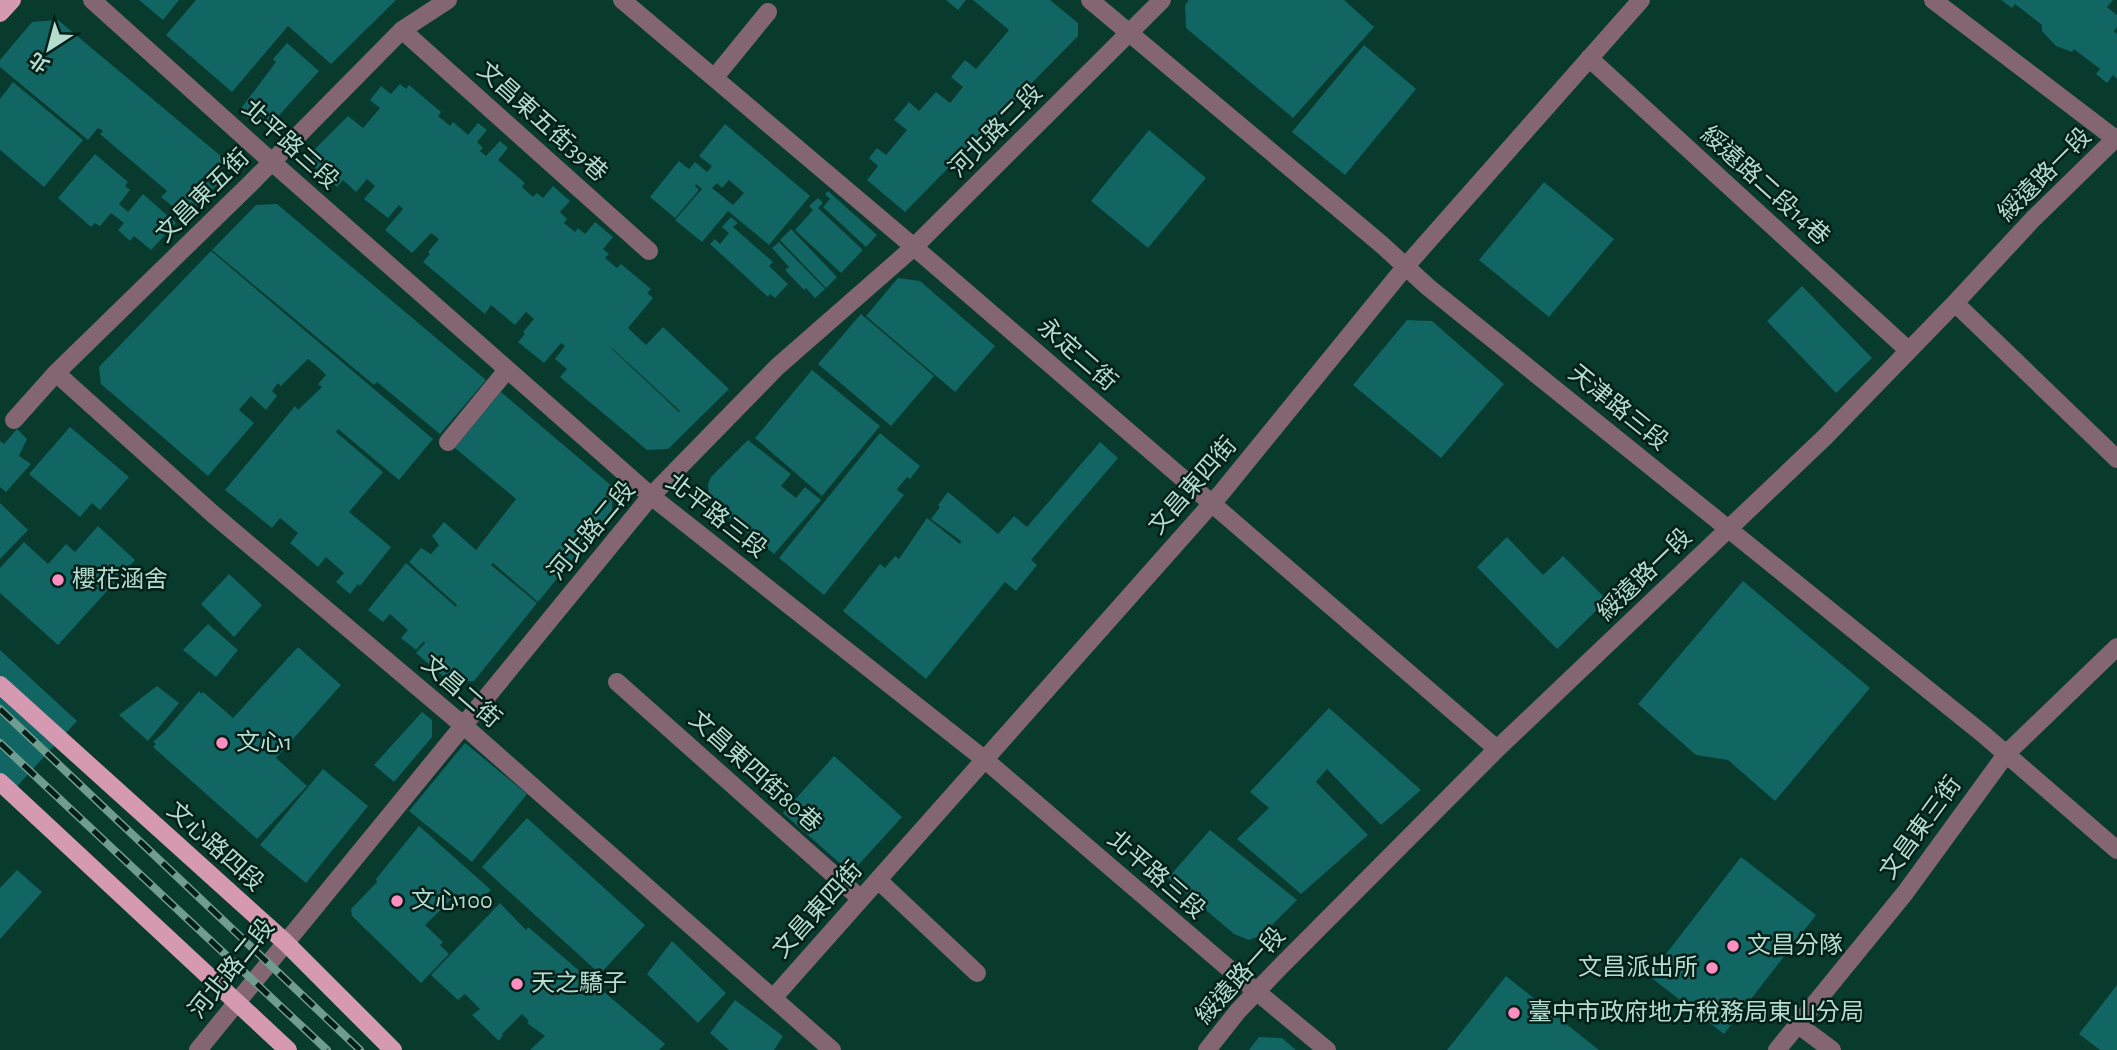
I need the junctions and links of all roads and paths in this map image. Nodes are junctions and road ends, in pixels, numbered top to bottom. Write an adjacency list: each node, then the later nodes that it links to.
1 (12, 0): 10 (main road)
2 (92, 0): 16 (street, 北平路三段)
3 (448, 0): 11 (street, 文昌東五街)
4 (622, 0): 14 (street, 永定二街)
5 (1090, 0): 12 (street, 天津路三段)
6 (1162, 0): 12 (street, 河北路二段)
7 (1641, 0): 13 (street, 文昌東四街)
8 (1933, 0): 15 (street)
9 (768, 12): 14 (street)
10 (0, 13)
11 (402, 30): 16 (street, 文昌東五街); 18 (street, 文昌東五街39巷)
12 (1130, 33): 17 (street, 河北路二段); 19 (street, 天津路三段)
13 (1589, 58): 19 (street, 文昌東四街); 21 (street, 綏遠路二段14巷)
14 (715, 77): 17 (street, 永定二街)
15 (2116, 138): 20 (street, 綏遠路一段)
16 (272, 162): 22 (street, 北平路三段); 23 (street, 文昌東五街)
17 (914, 247): 27 (street, 河北路二段); 28 (street, 永定二街)
18 (649, 251)
19 (1406, 266): 28 (street, 文昌東四街); 29 (street, 天津路三段)
20 (1955, 303): 21 (street, 綏遠路一段); 26 (street)
21 (1908, 350): 29 (street, 綏遠路一段)
22 (507, 370): 25 (street); 27 (street, 北平路三段)
23 (56, 373): 24 (street, 文昌東五街); 33 (street, 文昌二街)
24 (14, 420)
25 (448, 442)
26 (2117, 459)
27 (651, 496): 33 (street, 河北路二段); 36 (street, 北平路三段)
28 (1211, 504): 34 (street, 永定二街); 36 (street, 文昌東四街)
29 (1728, 530): 34 (street, 綏遠路一段); 35 (street, 天津路三段)
30 (2117, 647): 35 (street, 文昌東三街)
31 (617, 682): 40 (street, 文昌東四街80巷)
32 (0, 685): 41 (main road, 文心路四段)
33 (464, 726): 41 (street, 河北路二段); 44 (street, 文昌二街)
34 (1497, 749): 43 (street, 綏遠路一段)
35 (2007, 753): 38 (street, 天津路三段); 46 (street, 文昌東三街)
36 (984, 759): 39 (street, 文昌東四街); 43 (street, 北平路三段)
37 (0, 782): 45 (main road)
38 (2117, 850)
39 (878, 880): 40 (street, 文昌東四街); 42 (street)
40 (861, 899): 44 (street, 文昌東四街)
41 (285, 943): 45 (street, 河北路二段); 49 (main road, 文心路四段)
42 (977, 973)
43 (1256, 992): 51 (street, 綏遠路一段); 52 (street, 北平路三段)
44 (774, 997): 50 (street, 文昌二街)
45 (237, 1001): 47 (street, 河北路二段); 48 (main road)
46 (1797, 1024): 53 (street, 文昌東三街); 54 (street)
47 (198, 1050)
48 (288, 1050)
49 (393, 1050)
50 (832, 1050)
51 (1207, 1050)
52 (1327, 1050)
53 (1777, 1050)
54 (1832, 1050)

